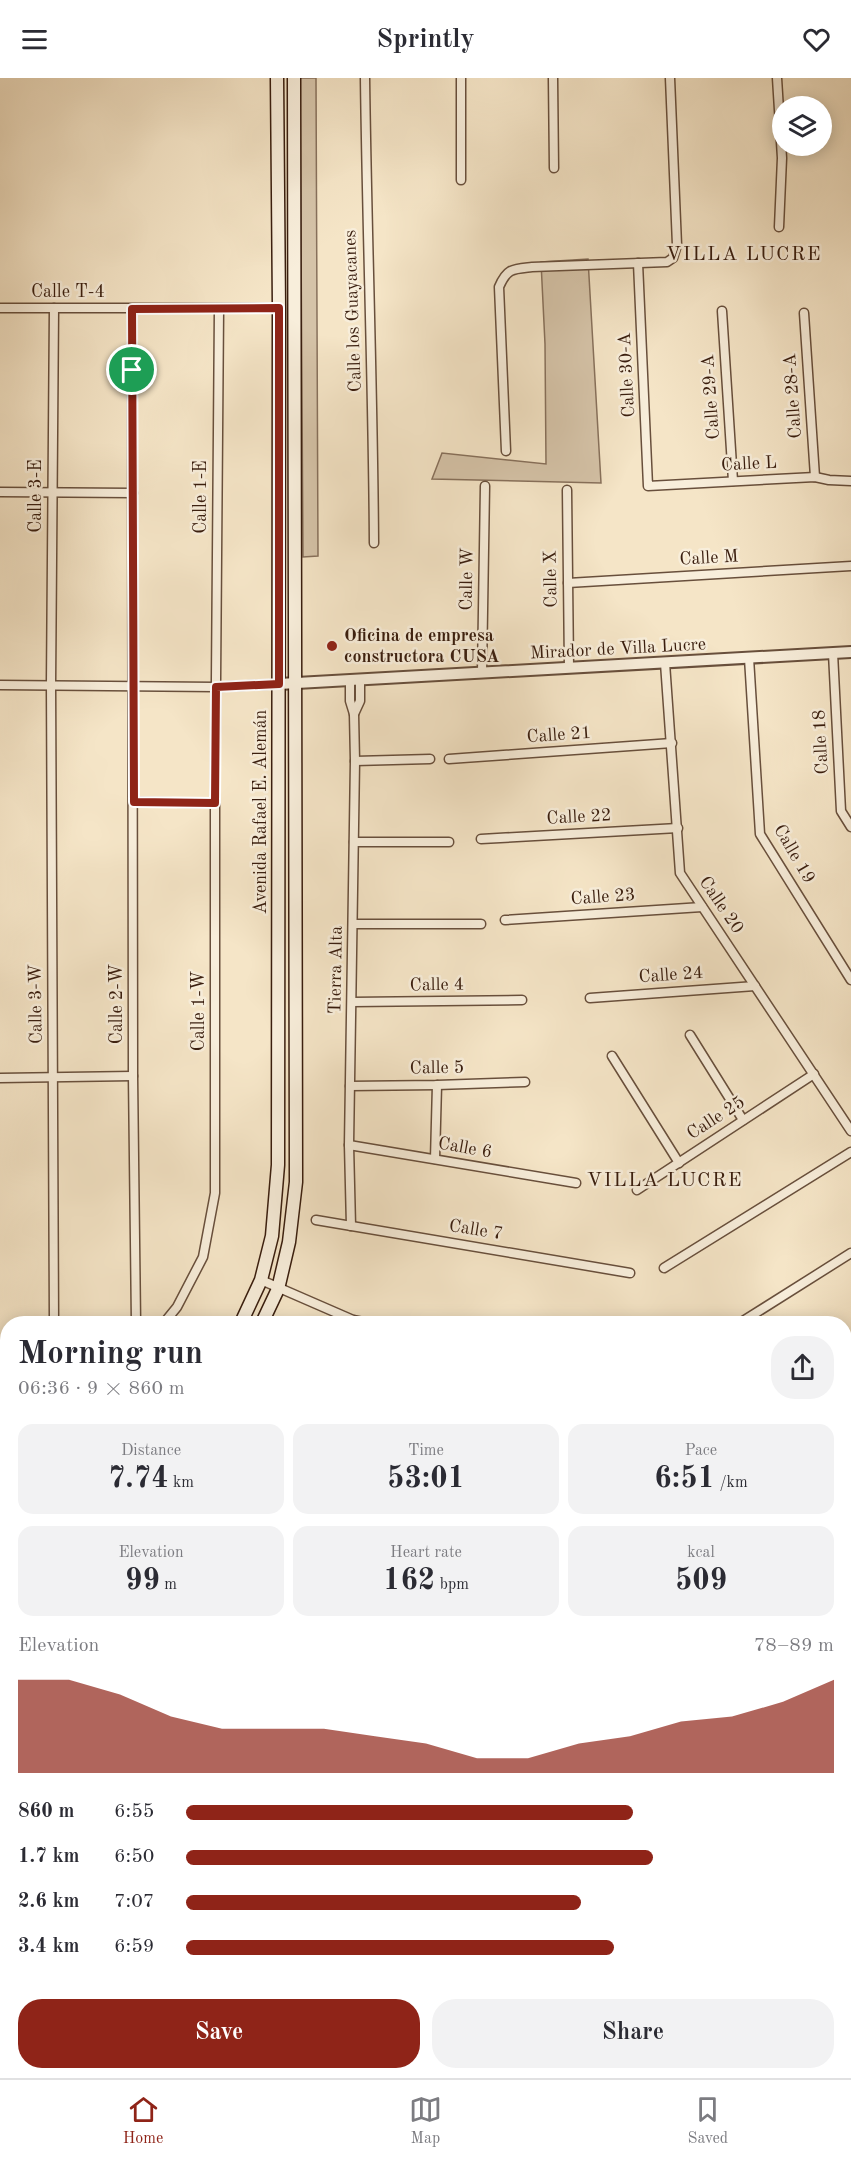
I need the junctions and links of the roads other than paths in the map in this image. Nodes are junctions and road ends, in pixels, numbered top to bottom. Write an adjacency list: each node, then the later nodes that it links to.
1 (277, 78): 14 (main road, Avenida Rafael E. Alemán)
2 (294, 78): 41 (main road, Avenida Rafael E. Alemán)
3 (365, 78): 29 (street, Calle los Guayacanes)
4 (461, 78): 9 (street)
5 (553, 78): 8 (street)
6 (670, 78): 11 (street)
7 (777, 78): 10 (street)
8 (554, 168)
9 (461, 180)
10 (779, 227)
11 (638, 263): 19 (street); 24 (street, Calle 30-A)
12 (0, 308): 13 (street, Calle T-4)
13 (54, 308): 15 (street, Calle T-4); 27 (street, Calle 3-E)
14 (279, 308): 16 (street, Calle T-4); 40 (main road, Avenida Rafael E. Alemán)
15 (132, 309): 16 (street, Calle T-4); 28 (street, Calle 2-W)
16 (219, 309): 44 (street, Calle 1-E)
17 (722, 311): 21 (street, Calle 29-A)
18 (804, 313): 20 (street, Calle 28-A)
19 (506, 451)
20 (815, 477): 21 (street, Calle L); 22 (street, Calle L)
21 (733, 481): 24 (street, Calle L)
22 (851, 481)
23 (485, 486): 37 (street, Calle W)
24 (648, 486)
25 (567, 490): 31 (street, Calle X)
26 (0, 492): 27 (street)
27 (52, 493): 28 (street); 39 (street, Calle 3-E)
28 (133, 493): 43 (street, Calle 2-W)
29 (375, 543)
30 (851, 566): 31 (street, Calle M)
31 (568, 583): 36 (street, Calle X)
32 (851, 652): 33 (street, Mirador de Villa Lucre)
33 (833, 653): 34 (street, Mirador de Villa Lucre); 51 (street, Calle 18)
34 (749, 658): 35 (street, Mirador de Villa Lucre); 60 (street, Calle 19)
35 (666, 663): 36 (street, Mirador de Villa Lucre); 45 (street, Calle 20)
36 (569, 668): 37 (street, Mirador de Villa Lucre)
37 (482, 674): 38 (street, Mirador de Villa Lucre)
38 (355, 681): 41 (street, Mirador de Villa Lucre); 48 (street, Tierra Alta)
39 (51, 684): 42 (street); 43 (street); 69 (street, Calle 3-W)
40 (279, 684): 41 (street, Mirador de Villa Lucre); 44 (street); 87 (main road, Avenida Rafael E. Alemán)
41 (295, 684): 88 (main road, Avenida Rafael E. Alemán)
42 (0, 685)
43 (133, 685): 44 (street); 49 (street, Calle 2-W)
44 (216, 687): 50 (street, Calle 1-W)
45 (672, 743): 47 (street, Calle 21); 52 (street, Calle 20)
46 (430, 759): 48 (street)
47 (449, 759)
48 (355, 761): 54 (street, Tierra Alta)
49 (134, 802): 50 (street); 68 (street, Calle 2-W)
50 (215, 803): 91 (street, Calle 1-W)
51 (851, 827)
52 (678, 828): 53 (street, Calle 22); 56 (street, Calle 20)
53 (481, 839)
54 (354, 842): 55 (street); 58 (street, Tierra Alta)
55 (448, 842)
56 (702, 907): 57 (street, Calle 23); 61 (street, Calle 20)
57 (505, 920)
58 (353, 924): 59 (street); 64 (street, Tierra Alta)
59 (482, 924)
60 (851, 980)
61 (755, 986): 62 (street, Calle 24); 67 (street, Calle 20)
62 (590, 998)
63 (522, 1000): 64 (street, Calle 4)
64 (352, 1002): 73 (street, Tierra Alta)
65 (690, 1035): 74 (street)
66 (612, 1056): 79 (street)
67 (814, 1074): 74 (street, Calle 25); 75 (street, Calle 20)
68 (133, 1076): 69 (street); 90 (street, Calle 2-W)
69 (54, 1077): 70 (street); 89 (street, Calle 3-W)
70 (0, 1078)
71 (525, 1082): 72 (street, Calle 5)
72 (437, 1085): 73 (street, Calle 5); 78 (street)
73 (350, 1086): 76 (street, Tierra Alta)
74 (743, 1120): 79 (street, Calle 25)
75 (851, 1131)
76 (350, 1144): 78 (street, Calle 6); 83 (street, Tierra Alta)
77 (851, 1152): 85 (street)
78 (435, 1159): 80 (street, Calle 6)
79 (679, 1162): 81 (street, Calle 25)
80 (576, 1183)
81 (637, 1190)
82 (316, 1220): 83 (street, Calle 7)
83 (351, 1226): 86 (street, Calle 7)
84 (851, 1253): 95 (street)
85 (664, 1268)
86 (630, 1273)
87 (261, 1280): 88 (street); 92 (main road, Avenida Rafael E. Alemán)
88 (278, 1289): 93 (main road, Avenida Rafael E. Alemán); 94 (street)
89 (54, 1316)
90 (136, 1316)
91 (169, 1316)
92 (244, 1316)
93 (265, 1316)
94 (343, 1316)
95 (751, 1316)

